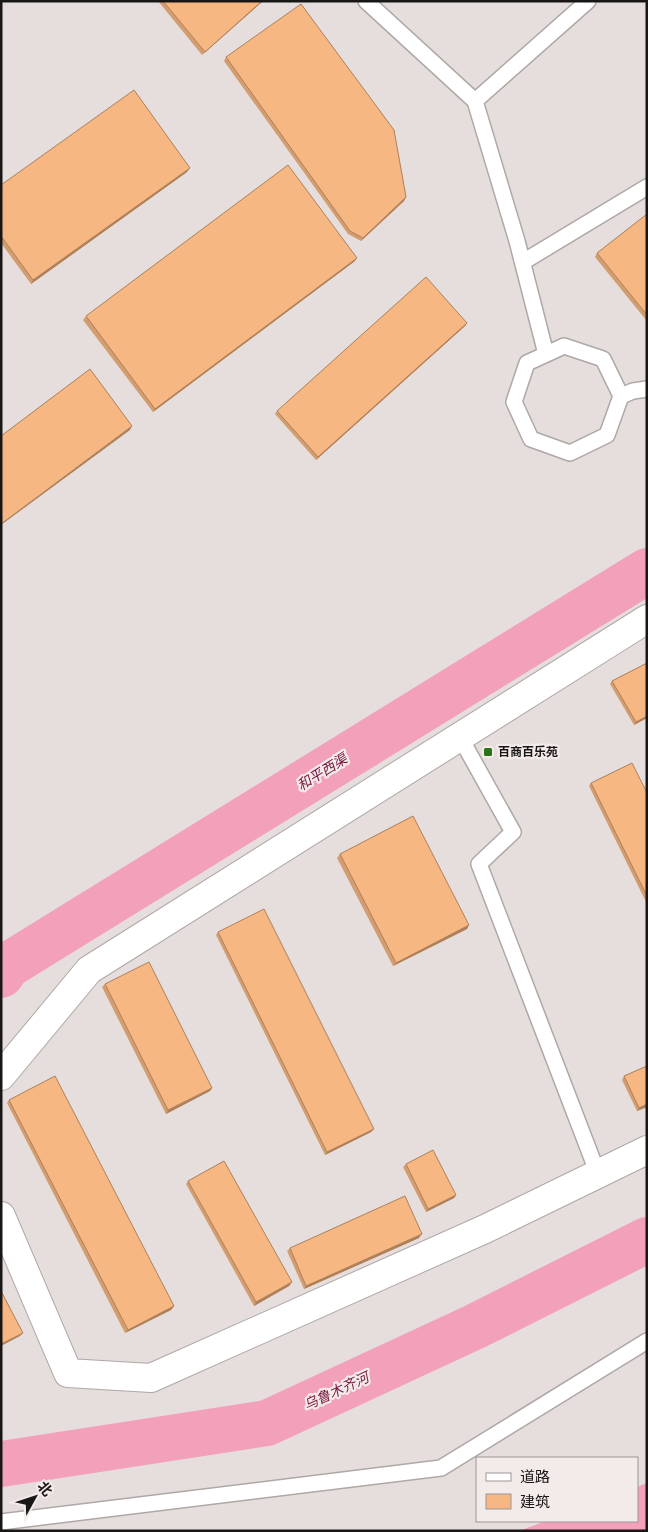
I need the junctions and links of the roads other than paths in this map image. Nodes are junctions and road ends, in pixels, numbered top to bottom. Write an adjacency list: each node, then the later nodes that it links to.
1 (366, 1): 3 (lane)
2 (588, 1): 3 (lane)
3 (475, 101): 5 (lane)
4 (647, 187): 5 (lane)
5 (523, 262): 6 (lane)
6 (546, 354): 8 (lane); 8 (lane)
7 (647, 389): 8 (lane)
8 (621, 396)
9 (647, 619): 10 (street)
10 (460, 737): 11 (street); 13 (lane)
11 (1, 1076)
12 (647, 1150): 13 (street)
13 (598, 1174): 14 (street)
14 (1, 1216)
15 (647, 1341): 16 (lane)
16 (1, 1522)

